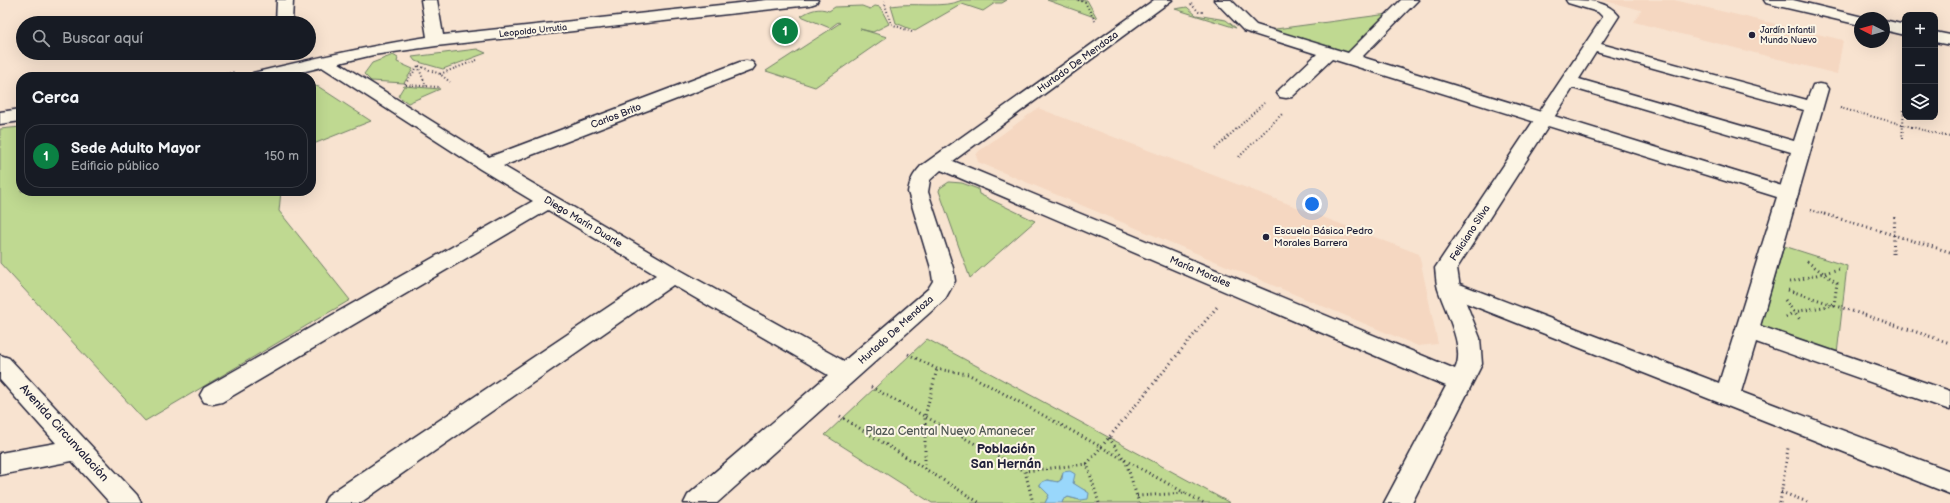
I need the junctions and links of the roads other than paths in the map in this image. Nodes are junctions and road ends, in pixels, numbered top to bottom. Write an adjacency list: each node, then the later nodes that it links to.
1 (285, 0): 10 (street)
2 (429, 0): 16 (street)
3 (804, 0): 16 (street, Leopoldo Urrutia)
4 (1164, 0): 33 (street, Hurtado De Mendoza)
5 (1222, 0): 18 (street)
6 (1410, 0): 19 (street)
7 (1574, 0): 17 (street, Feliciano Silva)
8 (1772, 0): 9 (street)
9 (1815, 5): 11 (street)
10 (284, 16)
11 (1854, 18)
12 (1890, 26): 13 (street)
13 (1902, 29)
14 (1938, 38): 15 (street)
15 (1950, 40)
16 (436, 41): 21 (street, Leopoldo Urrutia)
17 (1591, 46): 25 (street, Feliciano Silva); 28 (street)
18 (1329, 52): 19 (street); 27 (street)
19 (1351, 59): 31 (street)
20 (283, 60): 23 (street)
21 (324, 61): 23 (street, Leopoldo Urrutia); 34 (street, Diego Marín Duarte)
22 (746, 66): 34 (street, Carlos Brito)
23 (283, 71): 24 (street, Leopoldo Urrutia)
24 (279, 72)
25 (1568, 81): 31 (street, Feliciano Silva); 32 (street)
26 (1819, 89): 28 (street)
27 (1286, 93)
28 (1814, 107): 32 (street)
29 (16, 116): 30 (street)
30 (0, 118)
31 (1544, 118): 35 (street); 38 (street, Feliciano Silva)
32 (1801, 149): 35 (street)
33 (940, 162): 41 (street, Hurtado De Mendoza); 42 (street, María Morales)
34 (487, 166): 36 (street, Diego Marín Duarte)
35 (1786, 198): 39 (street)
36 (548, 202): 37 (street, Diego Marín Duarte); 43 (street)
37 (672, 275): 41 (street, Diego Marín Duarte); 50 (street)
38 (1449, 288): 42 (street, Feliciano Silva); 44 (street)
39 (1755, 333): 44 (street); 45 (street)
40 (0, 364): 46 (street, Avenida Circunvalación)
41 (846, 374): 51 (street, Hurtado De Mendoza)
42 (1461, 382): 52 (street, Feliciano Silva)
43 (213, 395)
44 (1727, 397): 48 (street)
45 (1950, 401)
46 (78, 449): 47 (street); 49 (street, Avenida Circunvalación)
47 (0, 464)
48 (1950, 483)
49 (127, 503)
50 (338, 503)
51 (698, 503)
52 (1398, 503)

